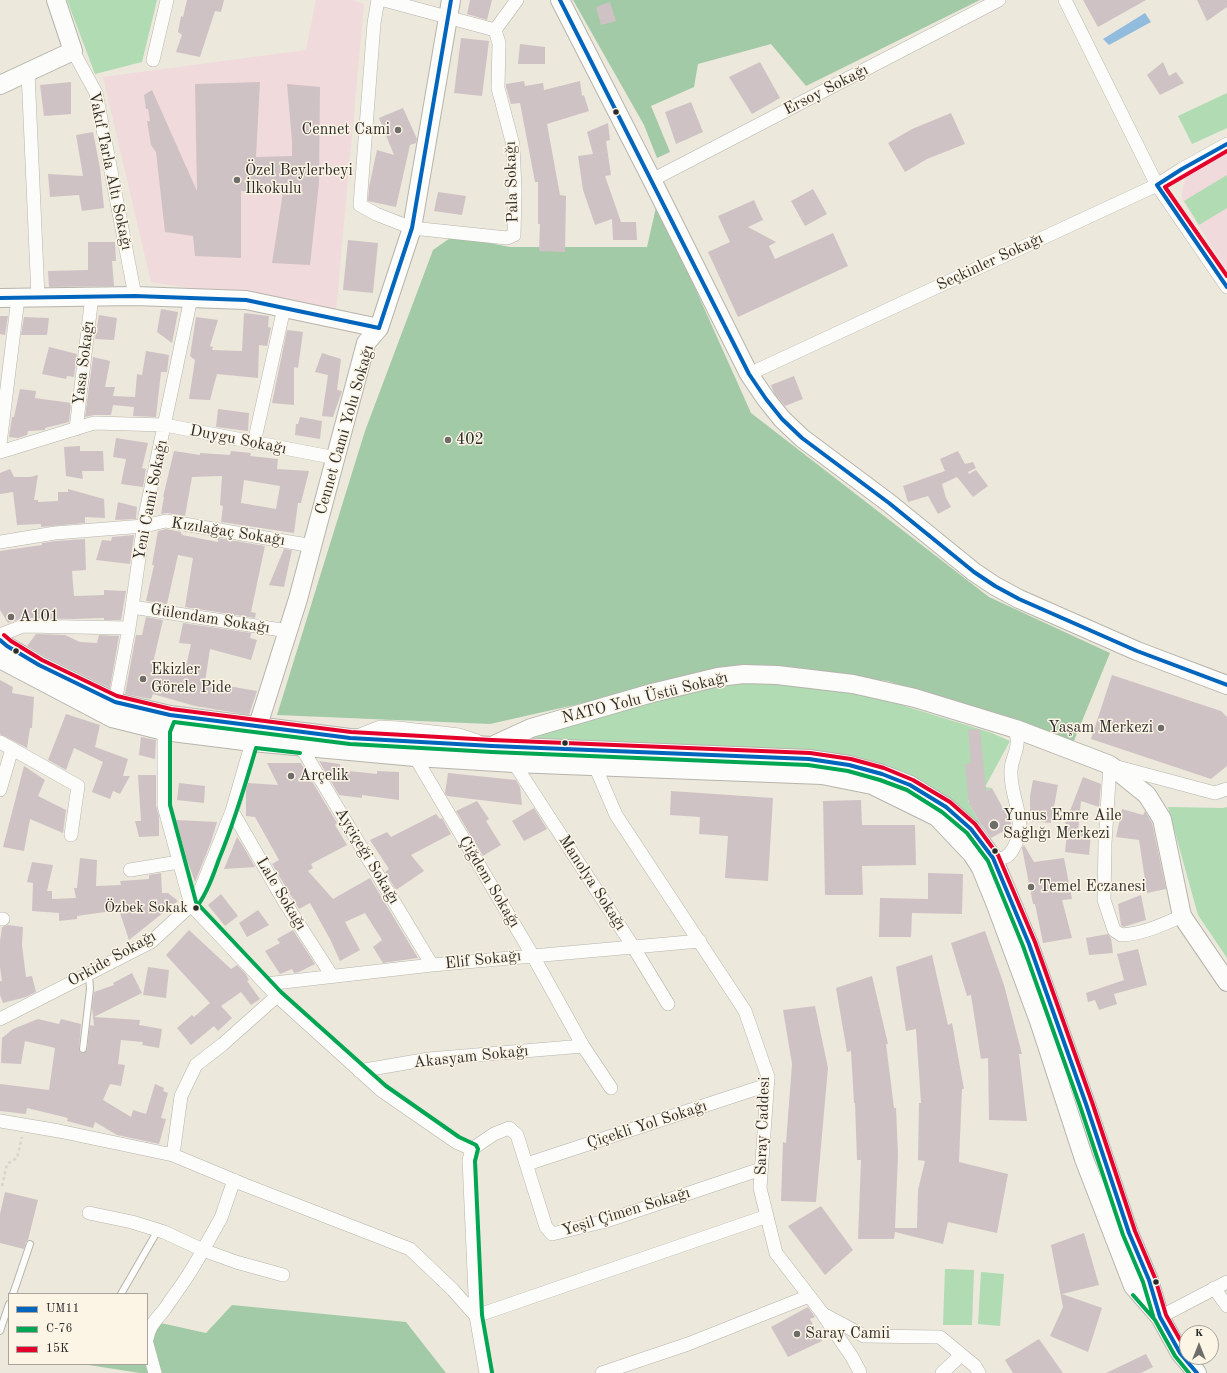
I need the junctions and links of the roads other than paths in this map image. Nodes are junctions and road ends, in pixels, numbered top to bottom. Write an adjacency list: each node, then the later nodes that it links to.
1 (56, 0): 11 (street)
2 (167, 0): 12 (street)
3 (378, 0): 18 (street)
4 (384, 0): 9 (street)
5 (517, 0): 10 (street)
6 (560, 0): 16 (street)
7 (999, 0): 16 (street, Ersoy Sokağı)
8 (1064, 0): 17 (street)
9 (450, 8): 10 (street); 18 (street, Cennet Cami Yolu Sokağı)
10 (495, 30): 18 (street, Pala Sokağı)
11 (74, 51): 13 (street); 21 (street, Vakıf Tarla Altı Sokağı)
12 (153, 60)
13 (28, 72): 14 (street); 22 (street)
14 (0, 85)
15 (1227, 144): 17 (street, Seçkinler Sokağı)
16 (652, 180): 28 (street)
17 (1157, 185): 19 (street); 28 (street, Seçkinler Sokağı)
18 (412, 228): 27 (street, Cennet Cami Yolu Sokağı)
19 (1227, 287)
20 (92, 296): 21 (street); 22 (street); 30 (street, Yasa Sokağı)
21 (135, 296): 25 (street)
22 (38, 297): 24 (street)
23 (0, 298): 24 (street)
24 (18, 298): 32 (street)
25 (191, 298): 26 (street); 29 (street, Yeni Cami Sokağı)
26 (284, 308): 27 (street); 31 (street)
27 (379, 328): 34 (street, Cennet Cami Yolu Sokağı)
28 (749, 374): 44 (street)
29 (165, 426): 30 (street, Duygu Sokağı); 31 (street, Duygu Sokağı); 35 (street, Yeni Cami Sokağı)
30 (76, 429): 33 (street, Duygu Sokağı)
31 (254, 443): 34 (street, Duygu Sokağı)
32 (0, 444)
33 (0, 452)
34 (336, 458): 37 (street, Cennet Cami Yolu Sokağı)
35 (144, 526): 36 (street, Kızılağaç Sokağı); 37 (street, Kızılağaç Sokağı); 38 (street, Yeni Cami Sokağı)
36 (0, 542)
37 (313, 546): 40 (street, Cennet Cami Yolu Sokağı)
38 (132, 608): 39 (street, Yeni Cami Sokağı); 40 (street, Gülendam Sokağı)
39 (129, 628): 41 (street, Gülendam Sokağı); 45 (street, Yeni Cami Sokağı)
40 (288, 631): 48 (street, Cennet Cami Yolu Sokağı)
41 (0, 635)
42 (0, 640): 45 (street)
43 (0, 659): 45 (street)
44 (1227, 685)
45 (114, 710): 46 (street)
46 (167, 723): 48 (street); 61 (street)
47 (1016, 729): 52 (street, NATO Yolu Üstü Sokağı); 56 (street, NATO Yolu Üstü Sokağı); 62 (street)
48 (255, 735): 50 (street); 52 (street); 59 (street, Orkide Sokağı)
49 (0, 742): 51 (street)
50 (301, 747): 53 (street); 69 (street, Ayçiçeği Sokağı)
51 (12, 749): 58 (street); 60 (street)
52 (492, 754): 53 (street); 54 (street); 55 (street)
53 (415, 757): 68 (street, Çiğdem Sokağı)
54 (593, 758): 55 (street); 62 (street); 66 (street, Saray Caddesi)
55 (514, 763): 67 (street, Manolya Sokağı)
56 (1110, 765): 57 (street); 65 (street, NATO Yolu Üstü Sokağı); 65 (street)
57 (1227, 789)
58 (0, 790)
59 (232, 811): 64 (street, Orkide Sokağı); 71 (street, Lale Sokağı)
60 (72, 835)
61 (180, 862): 63 (street); 64 (street)
62 (987, 863): 103 (street)
63 (130, 870)
64 (191, 905): 70 (street, Orkide Sokağı); 73 (street)
65 (1182, 916): 72 (street, NATO Yolu Üstü Sokağı)
66 (700, 941): 67 (street, Elif Sokağı); 80 (street, Saray Caddesi)
67 (634, 948): 68 (street, Elif Sokağı); 75 (street, Manolya Sokağı)
68 (533, 956): 69 (street, Elif Sokağı); 77 (street, Çiğdem Sokağı)
69 (432, 965): 71 (street, Elif Sokağı)
70 (89, 974): 76 (street, Orkide Sokağı); 78 (lane)
71 (332, 976): 73 (street, Elif Sokağı)
72 (1227, 982)
73 (266, 984): 74 (street)
74 (277, 996): 79 (street); 84 (street)
75 (668, 1004)
76 (1, 1017)
77 (583, 1046): 79 (street, Akasyam Sokağı); 81 (street, Çiğdem Sokağı)
78 (83, 1049)
79 (359, 1071): 83 (street)
80 (767, 1085): 85 (street, Çiçekli Yol Sokağı); 86 (street, Saray Caddesi)
81 (611, 1088)
82 (0, 1122): 84 (street)
83 (472, 1149): 85 (street, Yeşil Çimen Sokağı); 102 (street)
84 (173, 1155): 87 (street)
85 (527, 1164): 86 (street, Yeşil Çimen Sokağı)
86 (761, 1169): 89 (street, Saray Caddesi)
87 (234, 1180): 92 (street); 102 (street)
88 (89, 1213): 90 (street)
89 (767, 1216): 98 (street, Saray Caddesi); 102 (street)
90 (158, 1230): 92 (street); 97 (lane)
91 (30, 1244): 96 (lane)
92 (203, 1250): 93 (street); 105 (street)
93 (283, 1275)
94 (1227, 1282): 95 (street)
95 (1214, 1288): 99 (street); 103 (street)
96 (13, 1293)
97 (122, 1293)
98 (809, 1296): 101 (street, Saray Caddesi); 112 (street)
99 (1227, 1306)
100 (8, 1307): 104 (lane)
101 (823, 1314): 108 (street, Saray Caddesi); 113 (street)
102 (476, 1316): 111 (street)
103 (1160, 1317): 107 (street)
104 (0, 1331)
105 (148, 1331)
106 (148, 1348): 110 (street)
107 (1179, 1351)
108 (961, 1355): 114 (street); 115 (street, Saray Caddesi)
109 (1190, 1365): 116 (street)
110 (155, 1373)
111 (486, 1373)
112 (602, 1373)
113 (860, 1373)
114 (942, 1373)
115 (979, 1373)
116 (1197, 1373)

